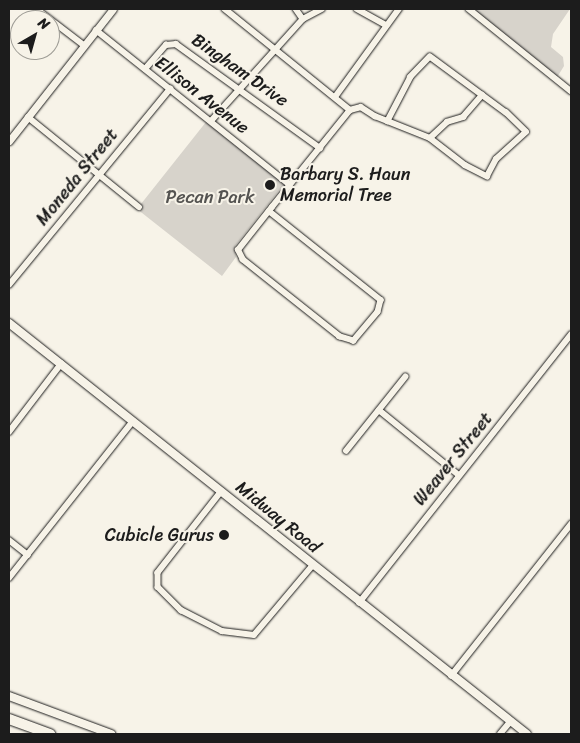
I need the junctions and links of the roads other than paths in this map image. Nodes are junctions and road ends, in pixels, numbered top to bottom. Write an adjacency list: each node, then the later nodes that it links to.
1 (37, 9): 12 (street)
2 (113, 9): 11 (street)
3 (225, 9): 13 (street)
4 (296, 9): 9 (street)
5 (322, 9): 9 (street)
6 (357, 9): 10 (street)
7 (399, 9): 10 (street)
8 (470, 9): 17 (street)
9 (303, 19): 13 (street)
10 (386, 26): 19 (street)
11 (96, 30): 12 (street); 14 (street, Ellison Avenue)
12 (84, 45): 21 (street)
13 (278, 50): 15 (street); 19 (street)
14 (145, 69): 15 (street, Bingham Drive); 16 (street, Ellison Avenue)
15 (239, 87): 22 (street); 26 (street, Bingham Drive)
16 (170, 88): 22 (street, Ellison Avenue); 27 (street, Moneda Street)
17 (571, 91)
18 (482, 95): 23 (street); 24 (street); 24 (street)
19 (335, 97): 20 (street)
20 (350, 110): 23 (street); 26 (street)
21 (28, 116): 25 (street); 27 (street)
22 (211, 121): 28 (street, Ellison Avenue)
23 (388, 121): 24 (street)
24 (430, 138)
25 (9, 141)
26 (320, 148): 28 (street)
27 (98, 174): 29 (street); 31 (street, Moneda Street)
28 (290, 185): 30 (street)
29 (139, 207)
30 (269, 211): 30 (street)
31 (9, 285)
32 (9, 324): 34 (main road, Midway Road)
33 (571, 335): 40 (street, Weaver Street)
34 (60, 364): 37 (main road, Midway Road); 38 (street)
35 (405, 377): 36 (street)
36 (379, 410): 39 (street); 40 (street)
37 (132, 421): 41 (main road, Midway Road); 44 (street)
38 (9, 432)
39 (346, 451)
40 (459, 475): 47 (street, Weaver Street)
41 (222, 491): 45 (main road, Midway Road); 45 (street)
42 (571, 524): 48 (street)
43 (9, 540): 44 (street)
44 (28, 554): 46 (street)
45 (313, 565): 47 (main road, Midway Road)
46 (9, 578)
47 (358, 603): 48 (main road, Midway Road)
48 (450, 676): 51 (main road, Midway Road)
49 (9, 696): 53 (main road)
50 (9, 719): 52 (highway)
51 (511, 721): 54 (street); 55 (main road, Midway Road)
52 (50, 734)
53 (111, 734)
54 (500, 734)
55 (527, 734)

